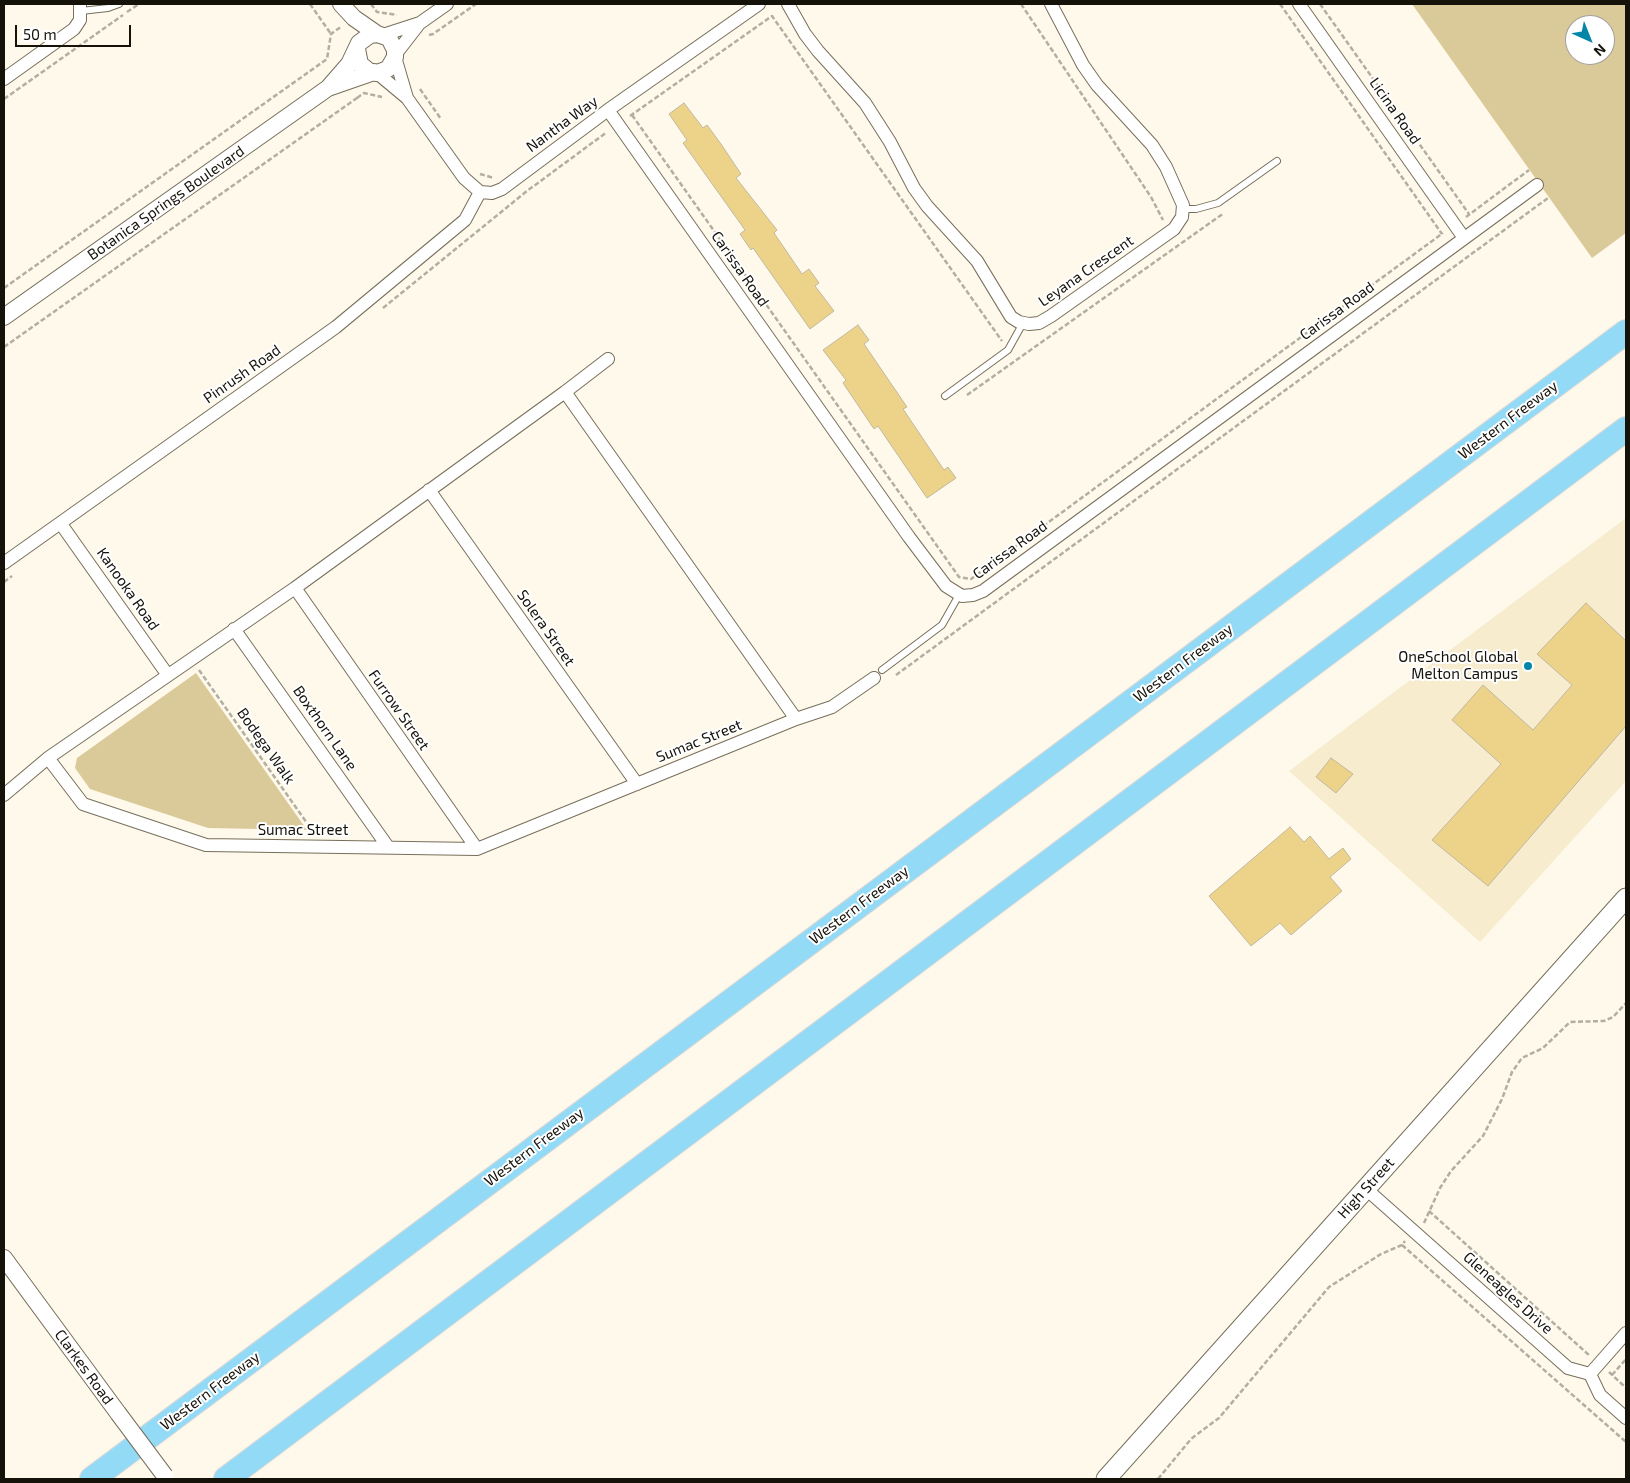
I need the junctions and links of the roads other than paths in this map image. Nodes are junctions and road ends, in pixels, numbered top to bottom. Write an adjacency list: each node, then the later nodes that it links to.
1 (119, 4): 7 (lane)
2 (447, 4): 9 (street)
3 (759, 4): 17 (street, Nantha Way)
4 (788, 4): 24 (street)
5 (1051, 4): 21 (street)
6 (1299, 4): 22 (street, Licina Road)
7 (80, 7): 14 (street)
8 (343, 7): 10 (street); 11 (street)
9 (420, 22): 10 (street); 12 (street)
10 (380, 34): 11 (street); 12 (street)
11 (358, 48): 13 (street); 15 (street, Botanica Springs Boulevard)
12 (395, 56): 13 (street); 16 (street)
13 (376, 73): 15 (street, Botanica Springs Boulevard); 16 (street)
14 (4, 79)
15 (328, 88): 23 (street, Botanica Springs Boulevard)
16 (408, 98): 20 (street)
17 (608, 110): 20 (street, Nantha Way); 34 (street, Carissa Road)
18 (1277, 161): 21 (lane)
19 (1537, 185): 22 (street, Carissa Road)
20 (480, 192): 31 (street, Pinrush Road)
21 (1182, 209): 24 (street, Leyana Crescent)
22 (1464, 238): 34 (street, Carissa Road)
23 (4, 317)
24 (1023, 323): 28 (lane)
25 (1626, 332): 51 (highway, Western Freeway)
26 (608, 359): 27 (street)
27 (565, 392): 30 (street); 38 (street)
28 (945, 396)
29 (1626, 430): 52 (highway)
30 (429, 490): 33 (street); 40 (street, Solera Street)
31 (61, 524): 32 (street, Pinrush Road); 36 (street, Kanooka Road)
32 (4, 563)
33 (295, 588): 35 (street); 43 (street, Furrow Street)
34 (959, 595): 37 (lane)
35 (234, 629): 36 (street); 42 (street, Boxthorn Lane)
36 (167, 674): 39 (street)
37 (878, 674): 38 (street, Sumac Street)
38 (796, 719): 40 (street, Sumac Street)
39 (48, 758): 41 (street); 42 (street, Sumac Street)
40 (636, 784): 43 (street, Sumac Street)
41 (4, 795)
42 (388, 847): 43 (street, Sumac Street)
43 (477, 849)
44 (1626, 898): 45 (main road, High Street)
45 (1366, 1188): 48 (street, Gleneagles Drive); 53 (main road, High Street)
46 (4, 1258): 50 (street, Clarkes Road, bridge)
47 (1626, 1332): 48 (street)
48 (1590, 1374): 49 (street)
49 (1626, 1418)
50 (166, 1478)
51 (92, 1479)
52 (226, 1479)
53 (1106, 1479)

